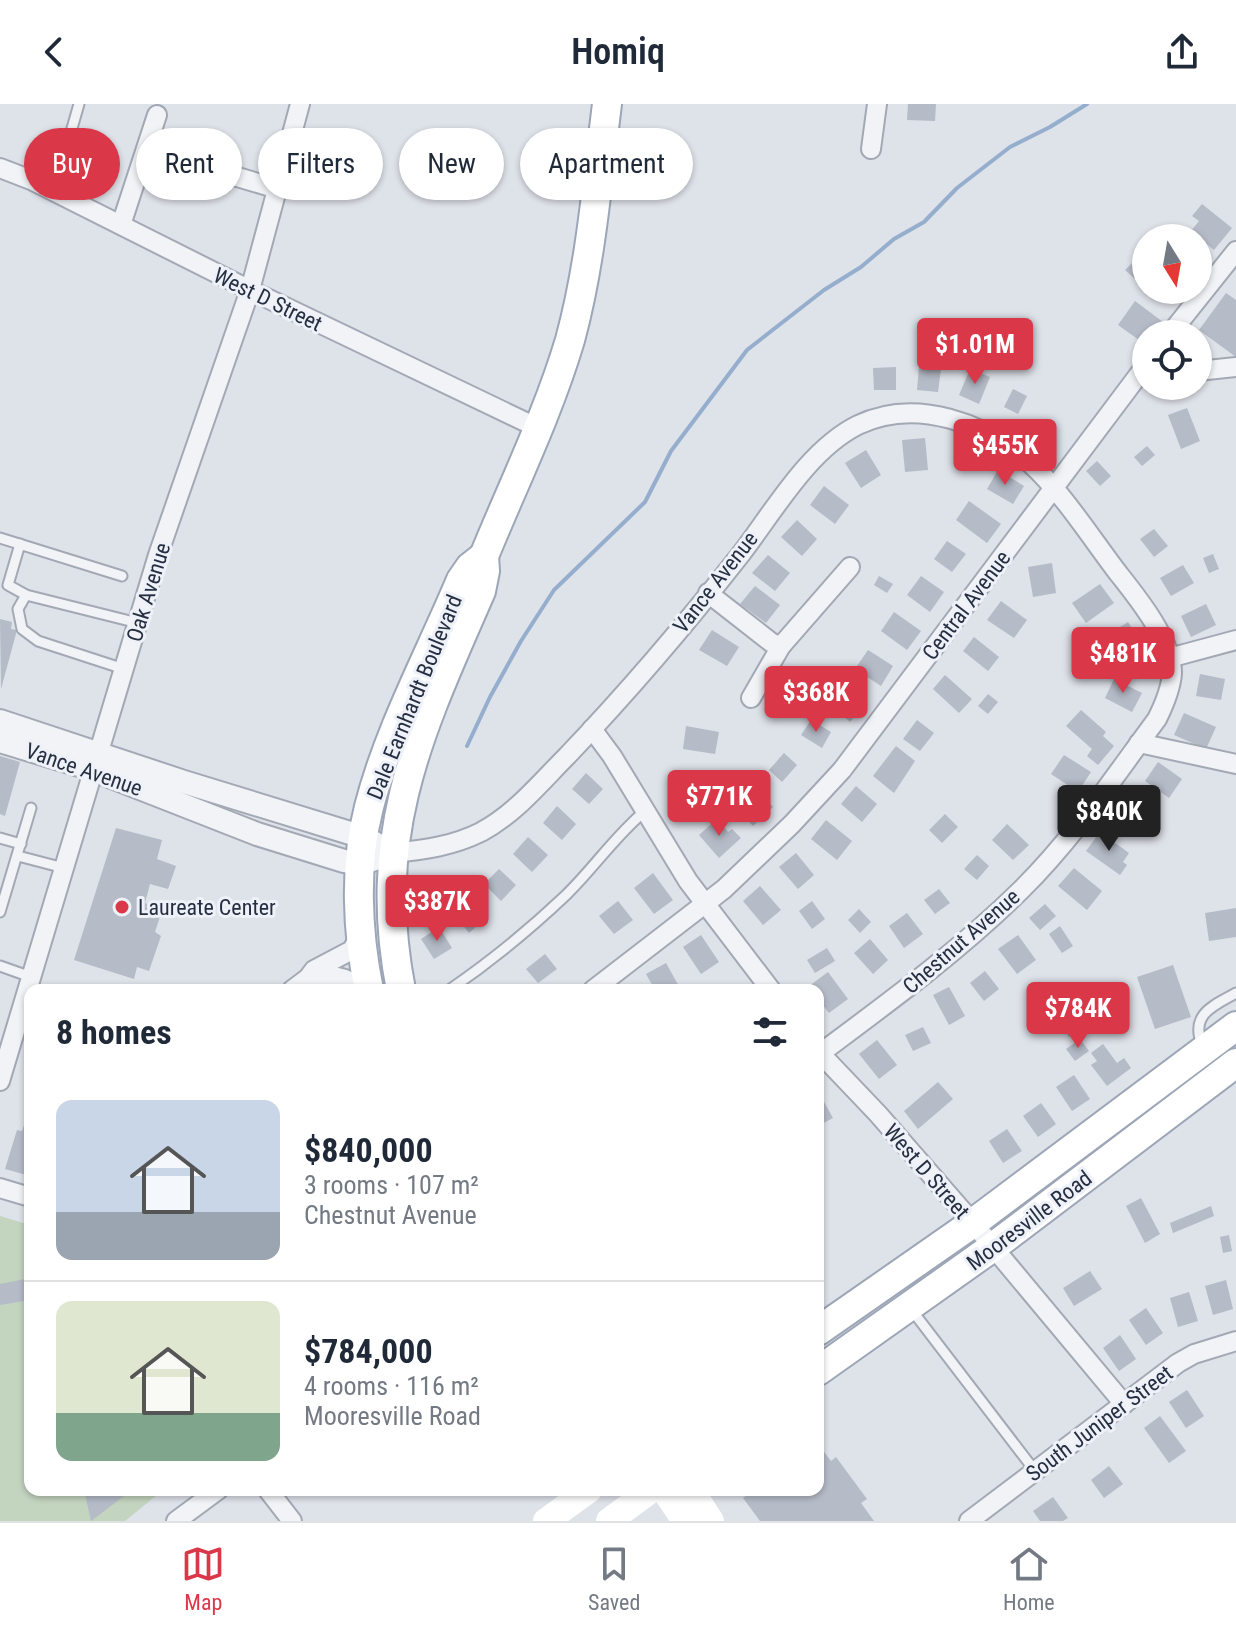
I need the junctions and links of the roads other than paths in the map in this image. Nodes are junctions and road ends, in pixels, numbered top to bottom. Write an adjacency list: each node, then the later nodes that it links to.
1 (79, 104): 6 (lane)
2 (300, 104): 8 (street, Oak Avenue)
3 (607, 104): 22 (main road, Dale Earnhardt Boulevard)
4 (877, 104): 9 (street)
5 (157, 115): 7 (street)
6 (72, 128)
7 (153, 128)
8 (294, 128)
9 (871, 149)
10 (1, 172): 11 (street, West D Street)
11 (24, 180)
12 (136, 180): 15 (street)
13 (72, 200): 15 (street, West D Street)
14 (275, 200): 17 (street, Oak Avenue)
15 (121, 225): 17 (street, West D Street)
16 (1236, 251): 18 (street)
17 (250, 290): 22 (street, West D Street); 31 (street, Oak Avenue)
18 (1181, 320)
19 (1236, 367): 20 (street)
20 (1212, 370)
21 (1132, 387): 23 (street, Central Avenue)
22 (538, 428): 26 (main road, Dale Earnhardt Boulevard)
23 (1052, 489): 29 (street, Vance Avenue); 34 (street, Chestnut Avenue); 52 (street, Central Avenue)
24 (0, 538): 25 (lane)
25 (20, 544): 28 (lane); 30 (lane)
26 (484, 556): 47 (main road, Dale Earnhardt Boulevard); 48 (main road, Dale Earnhardt Boulevard)
27 (850, 567): 33 (street)
28 (122, 576)
29 (708, 593): 33 (street); 38 (street, Vance Avenue)
30 (26, 595): 31 (lane); 35 (lane)
31 (138, 623): 35 (street, Oak Avenue)
32 (1236, 640): 34 (street)
33 (781, 646): 36 (street)
34 (1169, 658): 40 (street, Chestnut Avenue)
35 (124, 669): 41 (street, Oak Avenue)
36 (751, 698)
37 (0, 721): 41 (street, Vance Avenue)
38 (592, 729): 44 (street); 48 (street, Vance Avenue)
39 (0, 741): 41 (street, Vance Avenue)
40 (1139, 743): 42 (street); 69 (street, Chestnut Avenue)
41 (97, 762): 47 (street, Vance Avenue); 50 (street, Oak Avenue)
42 (1236, 764)
43 (31, 808): 46 (lane)
44 (645, 811): 52 (street); 63 (lane)
45 (0, 838): 46 (lane)
46 (21, 844): 49 (lane)
47 (362, 851): 48 (street, Vance Avenue); 54 (main road, Dale Earnhardt Boulevard)
48 (393, 853): 62 (main road, Dale Earnhardt Boulevard)
49 (18, 856): 50 (lane); 51 (lane)
50 (64, 868): 56 (street, Oak Avenue)
51 (5, 881): 53 (lane)
52 (704, 904): 64 (street, Central Avenue); 65 (street)
53 (0, 912)
54 (361, 930): 57 (street); 61 (main road, Dale Earnhardt Boulevard)
55 (0, 966): 56 (lane)
56 (31, 977): 58 (street, Oak Avenue)
57 (308, 978): 59 (street); 60 (street)
58 (30, 984)
59 (300, 984)
60 (354, 984)
61 (368, 984)
62 (400, 984)
63 (457, 984)
64 (601, 984)
65 (766, 984)
66 (1236, 993): 70 (lane)
67 (1236, 1026): 70 (main road, Mooresville Road)
68 (22, 1036): 73 (street, Oak Avenue)
69 (824, 1049)
70 (1203, 1050): 76 (main road, Mooresville Road)
71 (824, 1058): 76 (street, West D Street)
72 (1236, 1063): 77 (main road, Mooresville Road)
73 (0, 1081)
74 (0, 1188): 75 (street)
75 (24, 1195)
76 (973, 1223): 77 (street, West D Street); 79 (main road, Mooresville Road)
77 (993, 1247): 78 (main road, Mooresville Road); 82 (street, West D Street)
78 (909, 1307): 81 (main road, Mooresville Road); 83 (lane)
79 (824, 1327)
80 (1236, 1341): 82 (street, South Juniper Street)
81 (824, 1367)
82 (1124, 1404): 83 (street, South Juniper Street)
83 (1035, 1471): 96 (street, South Juniper Street)
84 (210, 1496): 90 (street)
85 (273, 1496): 91 (street)
86 (581, 1496): 92 (main road)
87 (643, 1496): 93 (main road)
88 (668, 1496): 94 (main road)
89 (695, 1496): 95 (main road)
90 (176, 1521)
91 (292, 1521)
92 (546, 1521)
93 (609, 1521)
94 (685, 1521)
95 (711, 1521)
96 (969, 1521)

